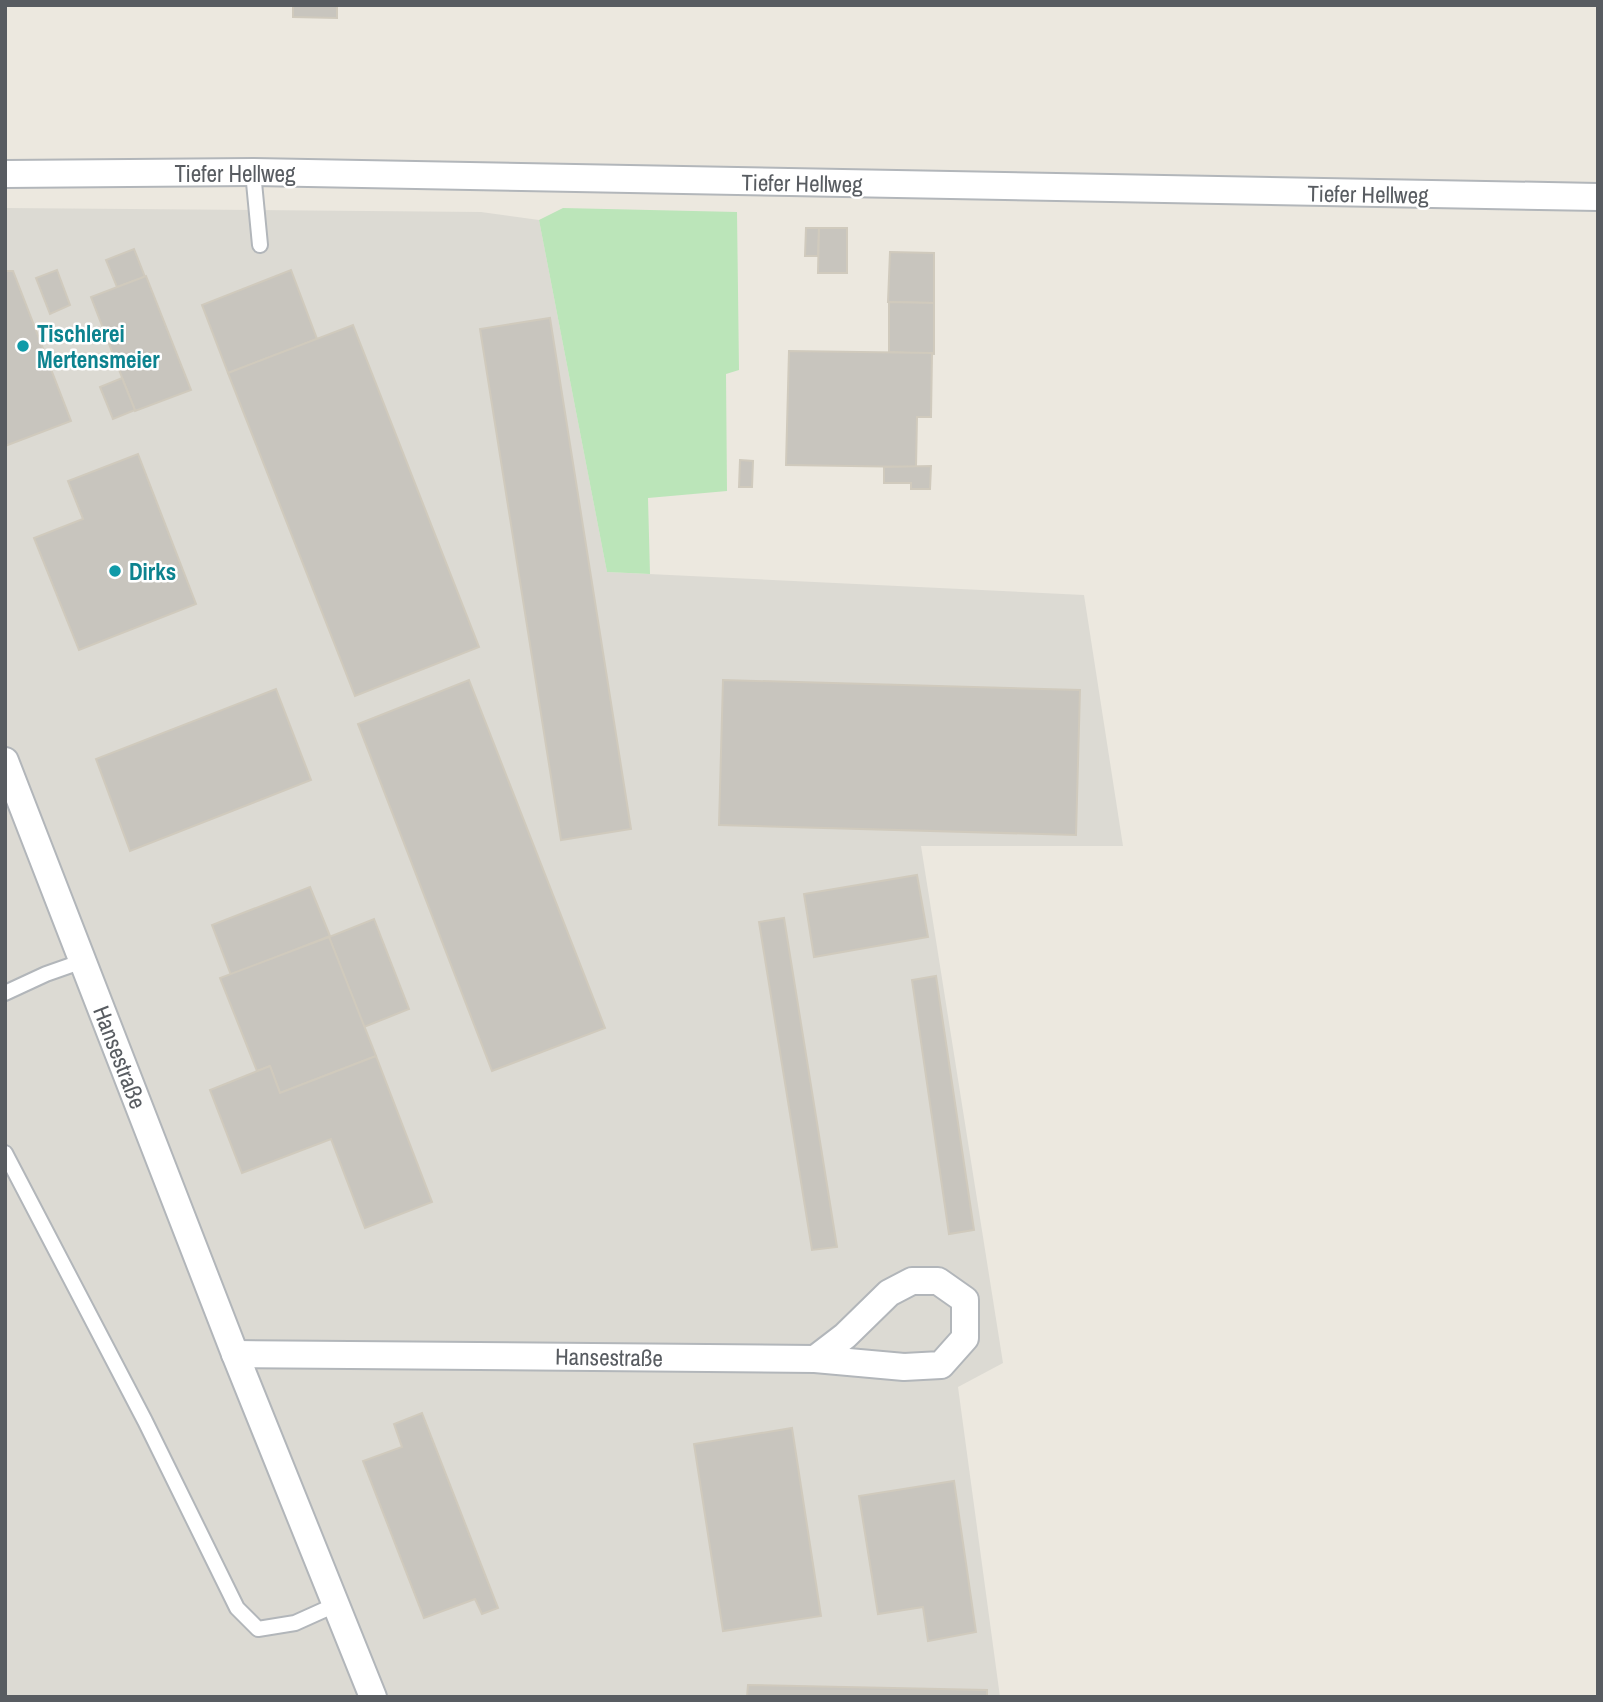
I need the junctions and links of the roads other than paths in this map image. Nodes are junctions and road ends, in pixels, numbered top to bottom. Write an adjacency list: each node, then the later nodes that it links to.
1 (253, 172): 2 (street, Tiefer Hellweg); 3 (street, Tiefer Hellweg); 4 (lane)
2 (5, 174)
3 (1598, 197)
4 (260, 245)
5 (5, 761): 6 (street, Hansestraße)
6 (83, 961): 7 (lane); 9 (street, Hansestraße)
7 (5, 993)
8 (5, 1153): 11 (lane)
9 (234, 1354): 10 (street, Hansestraße); 11 (street, Hansestraße)
10 (816, 1359): 10 (street, Hansestraße)
11 (335, 1605): 12 (street, Hansestraße)
12 (373, 1697)

